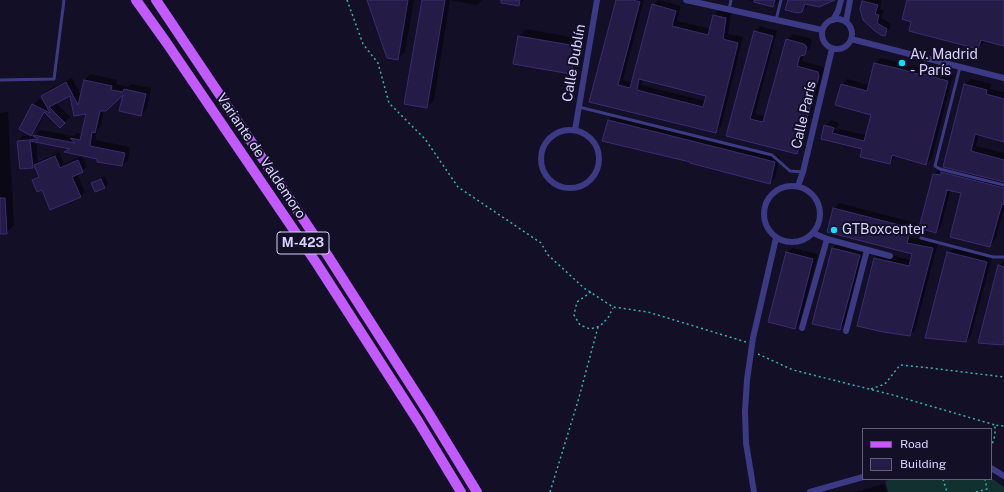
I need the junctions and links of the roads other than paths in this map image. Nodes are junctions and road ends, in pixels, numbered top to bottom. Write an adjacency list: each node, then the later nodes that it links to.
1 (64, 0): 19 (lane)
2 (136, 0): 37 (main road, Variante de Valdemoro / M-423)
3 (156, 0): 38 (main road, Variante de Valdemoro / M-423)
4 (597, 0): 20 (street, Calle Dublín)
5 (686, 0): 10 (street)
6 (731, 0): 10 (lane)
7 (781, 0): 11 (lane)
8 (841, 0): 12 (street)
9 (850, 0): 13 (street)
10 (729, 10): 11 (street)
11 (776, 20): 14 (street)
12 (833, 20): 13 (street); 14 (street)
13 (846, 22): 15 (street)
14 (822, 30): 16 (street)
15 (851, 39): 16 (street); 17 (street)
16 (832, 49): 22 (street, Calle París)
17 (960, 67): 18 (street); 23 (lane)
18 (1004, 78)
19 (0, 80)
20 (579, 107): 21 (street, Calle Dublín); 22 (lane)
21 (575, 130): 21 (street)
22 (803, 172): 24 (street, Calle París)
23 (1004, 185)
24 (798, 186): 25 (street); 26 (street)
25 (813, 233): 26 (street); 28 (street)
26 (776, 238): 39 (street)
27 (921, 238): 31 (lane)
28 (827, 239): 29 (street); 32 (street)
29 (867, 250): 30 (street); 33 (street)
30 (890, 256)
31 (1004, 257)
32 (802, 328)
33 (846, 331)
34 (992, 469): 35 (street)
35 (1004, 476)
36 (862, 477): 40 (street)
37 (461, 492)
38 (477, 492)
39 (754, 492)
40 (810, 492)

